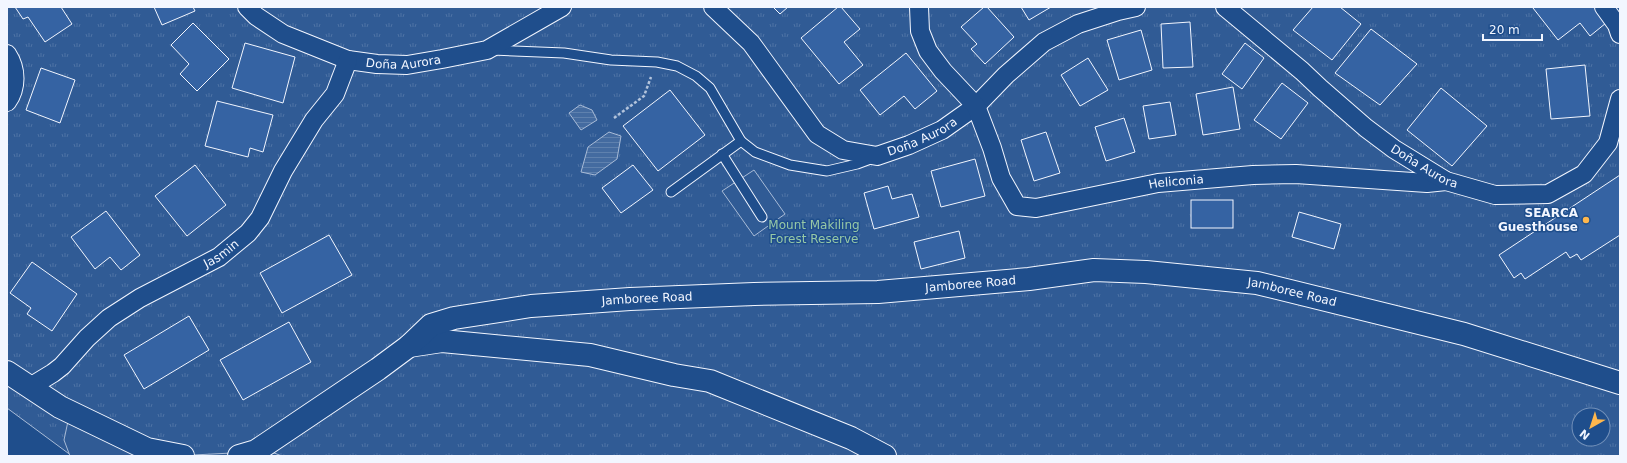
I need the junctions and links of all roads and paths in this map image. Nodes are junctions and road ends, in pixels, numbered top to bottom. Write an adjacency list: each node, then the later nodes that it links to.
1 (247, 7): 11 (street, Doña Aurora)
2 (562, 7): 9 (street, Doña Aurora)
3 (713, 7): 19 (street, Doña Aurora)
4 (919, 7): 14 (street)
5 (1136, 7): 14 (street, Doña Aurora)
6 (1225, 7): 20 (street, Doña Aurora)
7 (1604, 7): 8 (street)
8 (1620, 34)
9 (487, 50): 11 (street, Doña Aurora); 12 (lane)
10 (7, 54): 13 (street)
11 (348, 60): 26 (street, Jasmin)
12 (657, 62): 16 (path); 17 (lane)
13 (7, 102)
14 (976, 106): 19 (street, Doña Aurora); 20 (street, Heliconia)
15 (1619, 106): 20 (street, Doña Aurora)
16 (614, 118)
17 (741, 141): 18 (lane); 19 (lane)
18 (722, 154): 21 (lane); 22 (lane)
19 (877, 156)
20 (1446, 181)
21 (671, 192)
22 (762, 217)
23 (409, 346): 25 (main road, Jamboree Road); 28 (main road, Jamboree Road); 29 (main road)
24 (7, 372): 26 (main road)
25 (1620, 383)
26 (30, 387): 27 (main road)
27 (183, 456)
28 (239, 456)
29 (885, 456)

